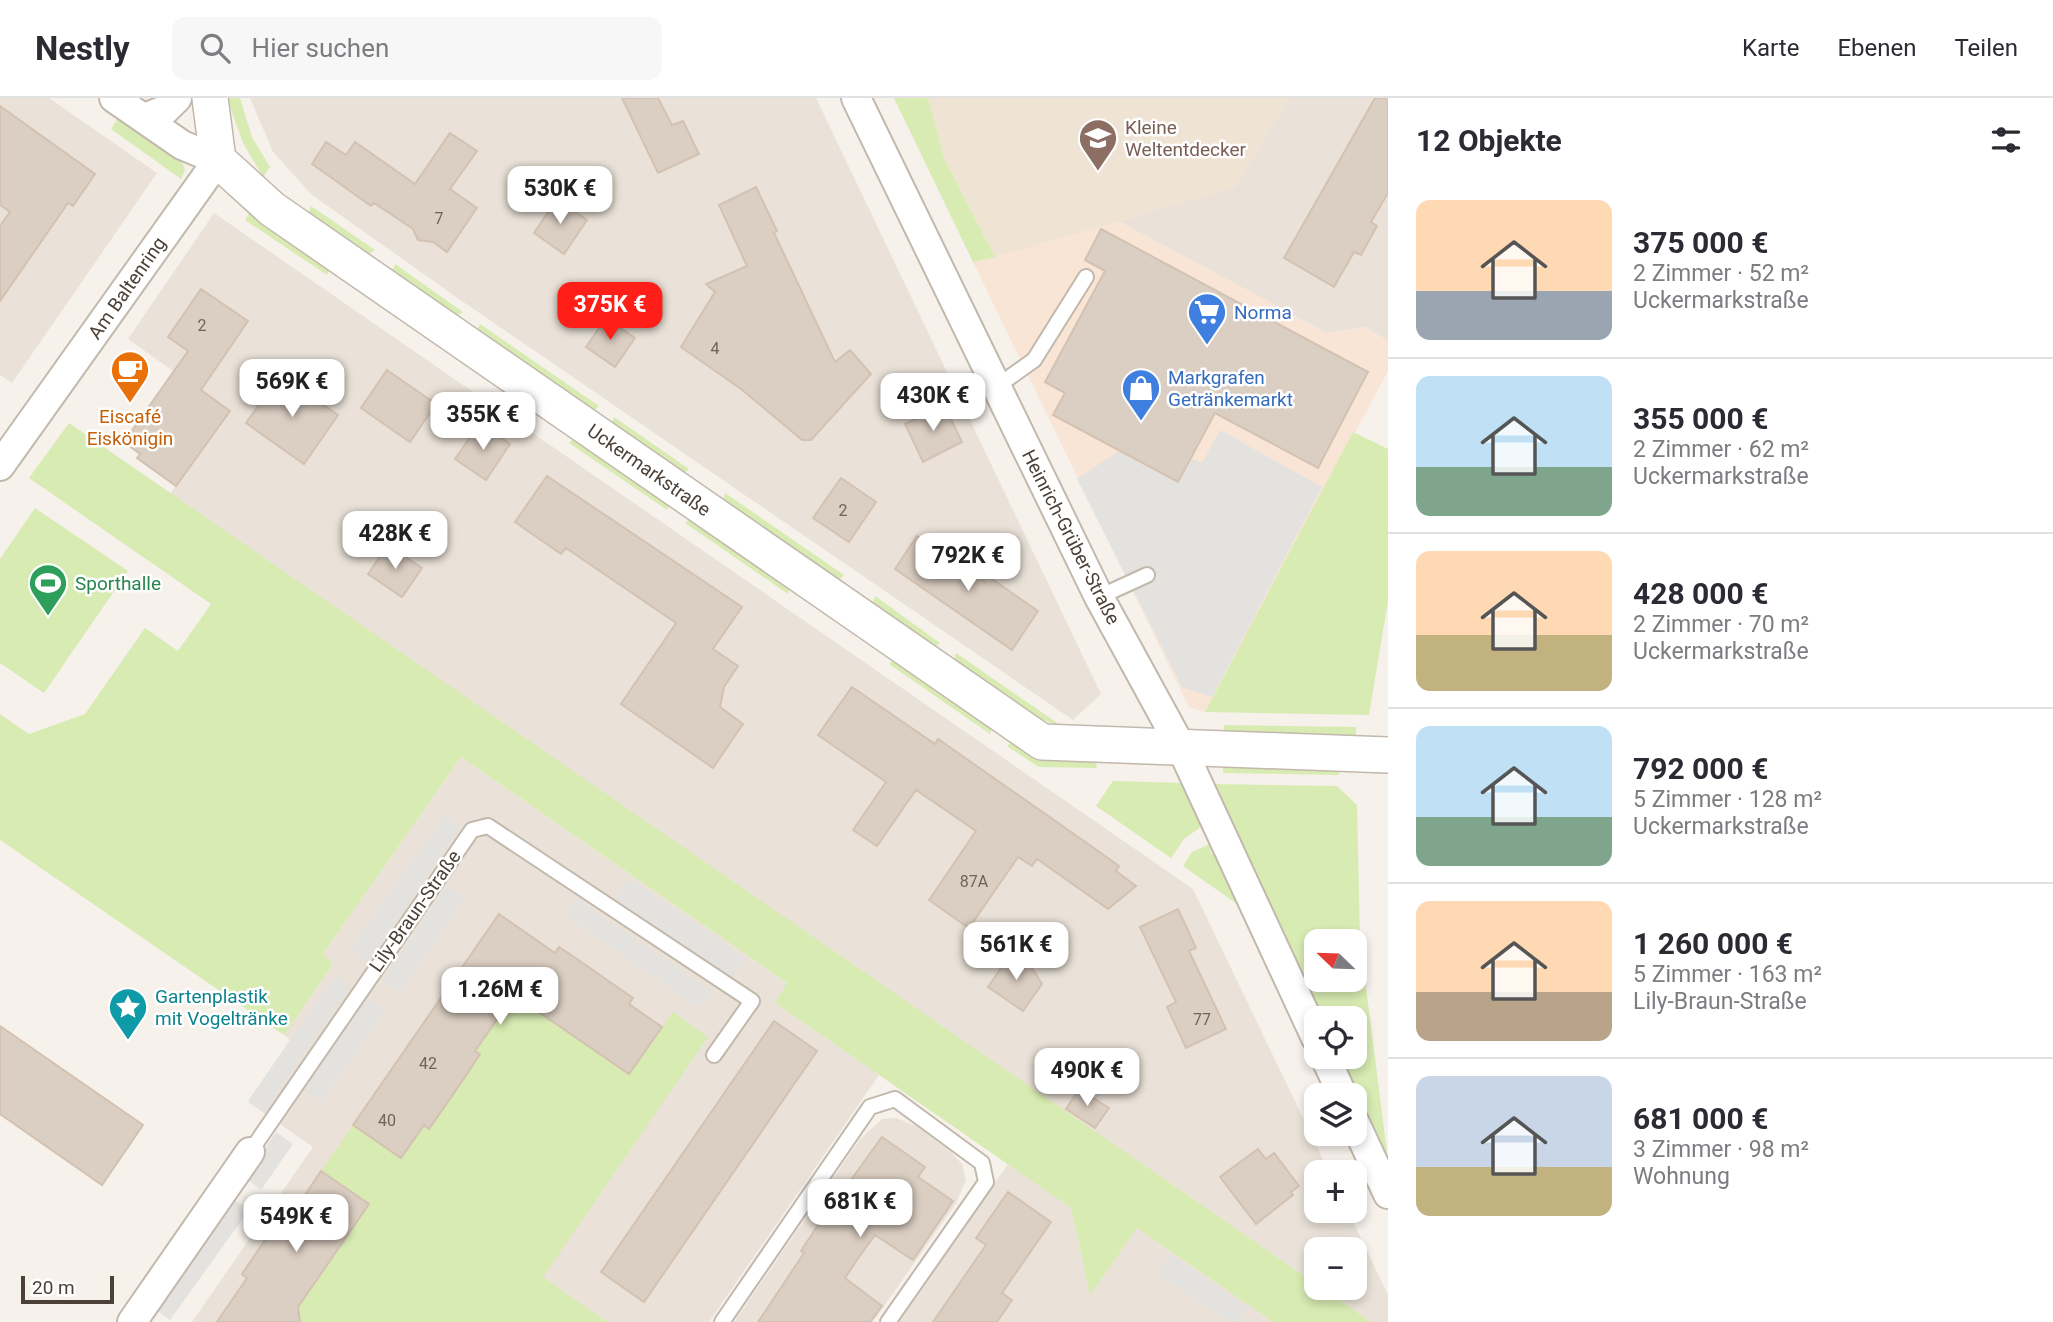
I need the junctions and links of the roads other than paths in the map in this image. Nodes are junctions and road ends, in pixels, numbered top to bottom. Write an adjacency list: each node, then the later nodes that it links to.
1 (114, 98): 5 (street, Uckermarkstraße)
2 (177, 98): 5 (street)
3 (210, 98): 6 (street)
4 (856, 98): 8 (street, Heinrich-Grüber-Straße)
5 (144, 118): 6 (street, Uckermarkstraße)
6 (218, 160): 9 (street, Am Baltenring); 12 (street, Uckermarkstraße)
7 (1086, 277): 8 (lane)
8 (996, 387): 11 (street, Heinrich-Grüber-Straße)
9 (0, 467)
10 (1147, 575): 11 (lane)
11 (1099, 597): 12 (street, Heinrich-Grüber-Straße)
12 (1181, 747): 13 (street); 14 (street, Heinrich-Grüber-Straße)
13 (1388, 755)
14 (1304, 1012)
15 (714, 1055): 17 (lane, Lily-Braun-Straße)
16 (1366, 1146): 18 (street)
17 (250, 1152): 19 (street, Lily-Braun-Straße)
18 (1388, 1194)
19 (132, 1322)
20 (722, 1322): 21 (lane)
21 (888, 1322)

